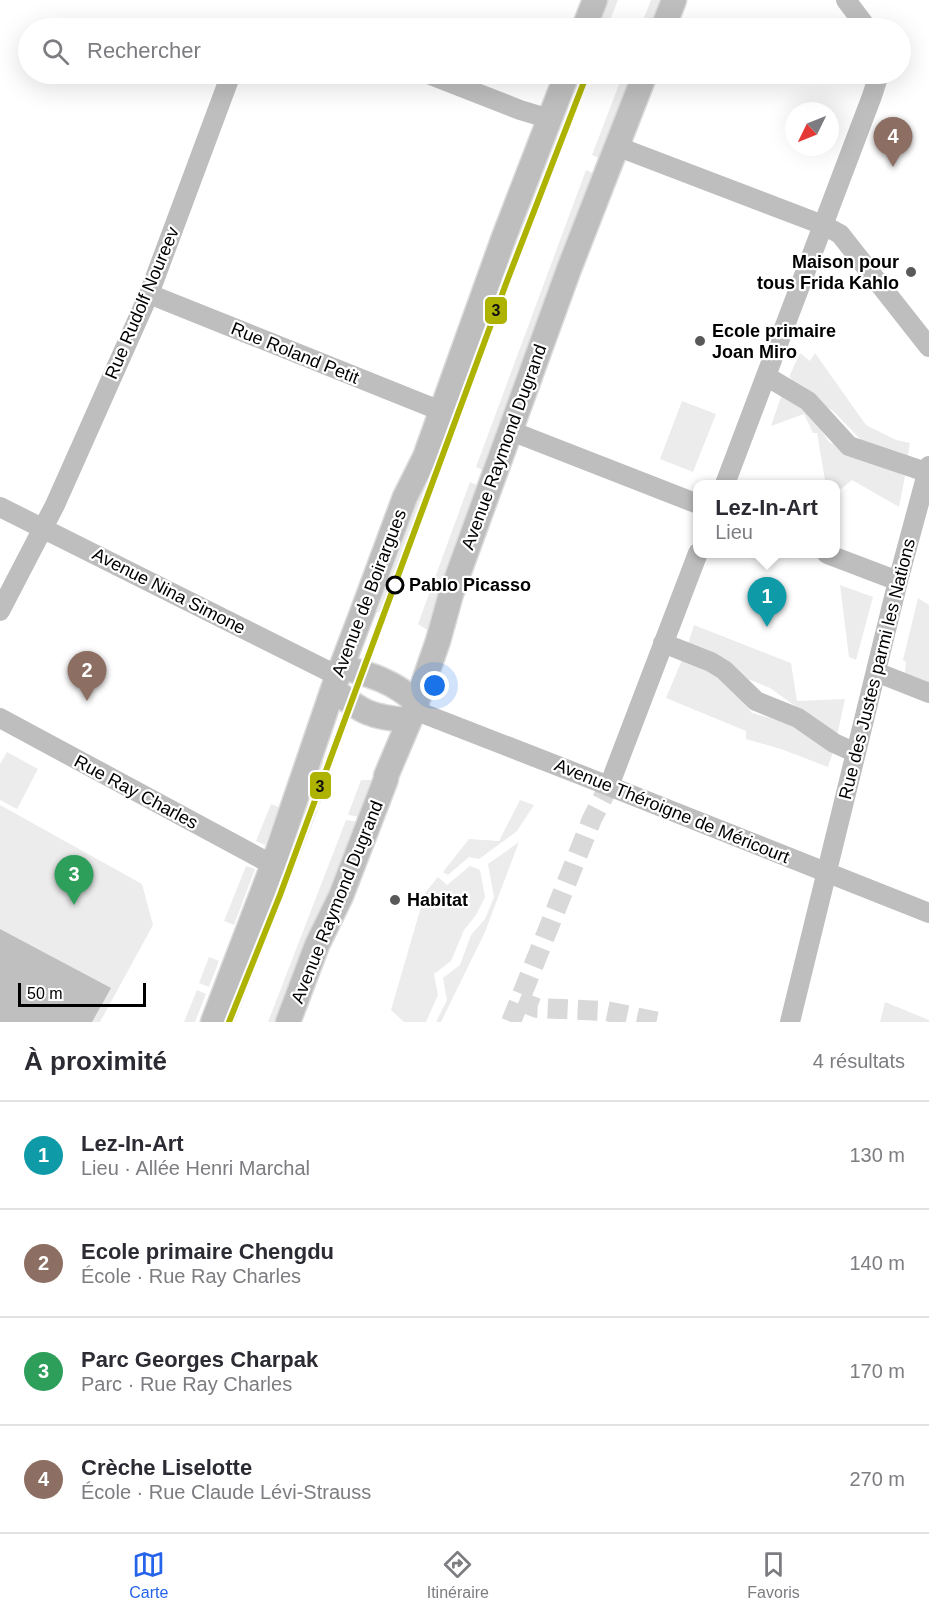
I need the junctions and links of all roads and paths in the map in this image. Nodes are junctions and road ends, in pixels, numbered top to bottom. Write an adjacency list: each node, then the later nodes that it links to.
1 (595, 0): 4 (main road)
2 (674, 0): 5 (main road)
3 (846, 0): 6 (street)
4 (588, 18)
5 (667, 18)
6 (860, 18)
7 (227, 84): 15 (street, Rue Rudolf Noureev)
8 (454, 84): 12 (street)
9 (563, 84): 12 (main road)
10 (641, 84): 13 (main road, Avenue Raymond Dugrand)
11 (876, 84): 14 (street)
12 (550, 119): 18 (main road)
13 (616, 146): 14 (street); 19 (main road, Avenue Raymond Dugrand)
14 (823, 225): 16 (street); 17 (street)
15 (149, 294): 18 (street, Rue Roland Petit); 24 (street, Rue Rudolf Noureev)
16 (929, 347)
17 (766, 376): 20 (street); 21 (street)
18 (441, 411): 31 (main road, Avenue de Boirargues)
19 (511, 431): 22 (street); 33 (main road, Avenue Raymond Dugrand)
20 (928, 471): 27 (street, Rue des Justes parmi les Nations)
21 (727, 480)
22 (693, 502)
23 (0, 507): 24 (street, Avenue Nina Simone)
24 (43, 529): 28 (street); 31 (street, Avenue Nina Simone)
25 (696, 558): 29 (street)
26 (837, 558): 27 (street)
27 (898, 581): 30 (street, Rue des Justes parmi les Nations)
28 (0, 611)
29 (663, 643): 35 (street); 36 (street)
30 (876, 672): 32 (street); 35 (street, Rue des Justes parmi les Nations)
31 (338, 677): 33 (main road); 33 (main road); 37 (main road)
32 (929, 693)
33 (413, 711): 36 (street, Avenue Théroigne de Méricourt); 41 (main road, Avenue Raymond Dugrand)
34 (0, 718): 37 (street, Rue Ray Charles)
35 (856, 753): 38 (street, Rue des Justes parmi les Nations)
36 (609, 786): 38 (street, Avenue Théroigne de Méricourt)
37 (273, 865): 40 (main road)
38 (827, 873): 39 (street, Avenue Théroigne de Méricourt); 42 (street, Rue des Justes parmi les Nations)
39 (929, 913)
40 (213, 1022)
41 (288, 1022)
42 (790, 1022)

